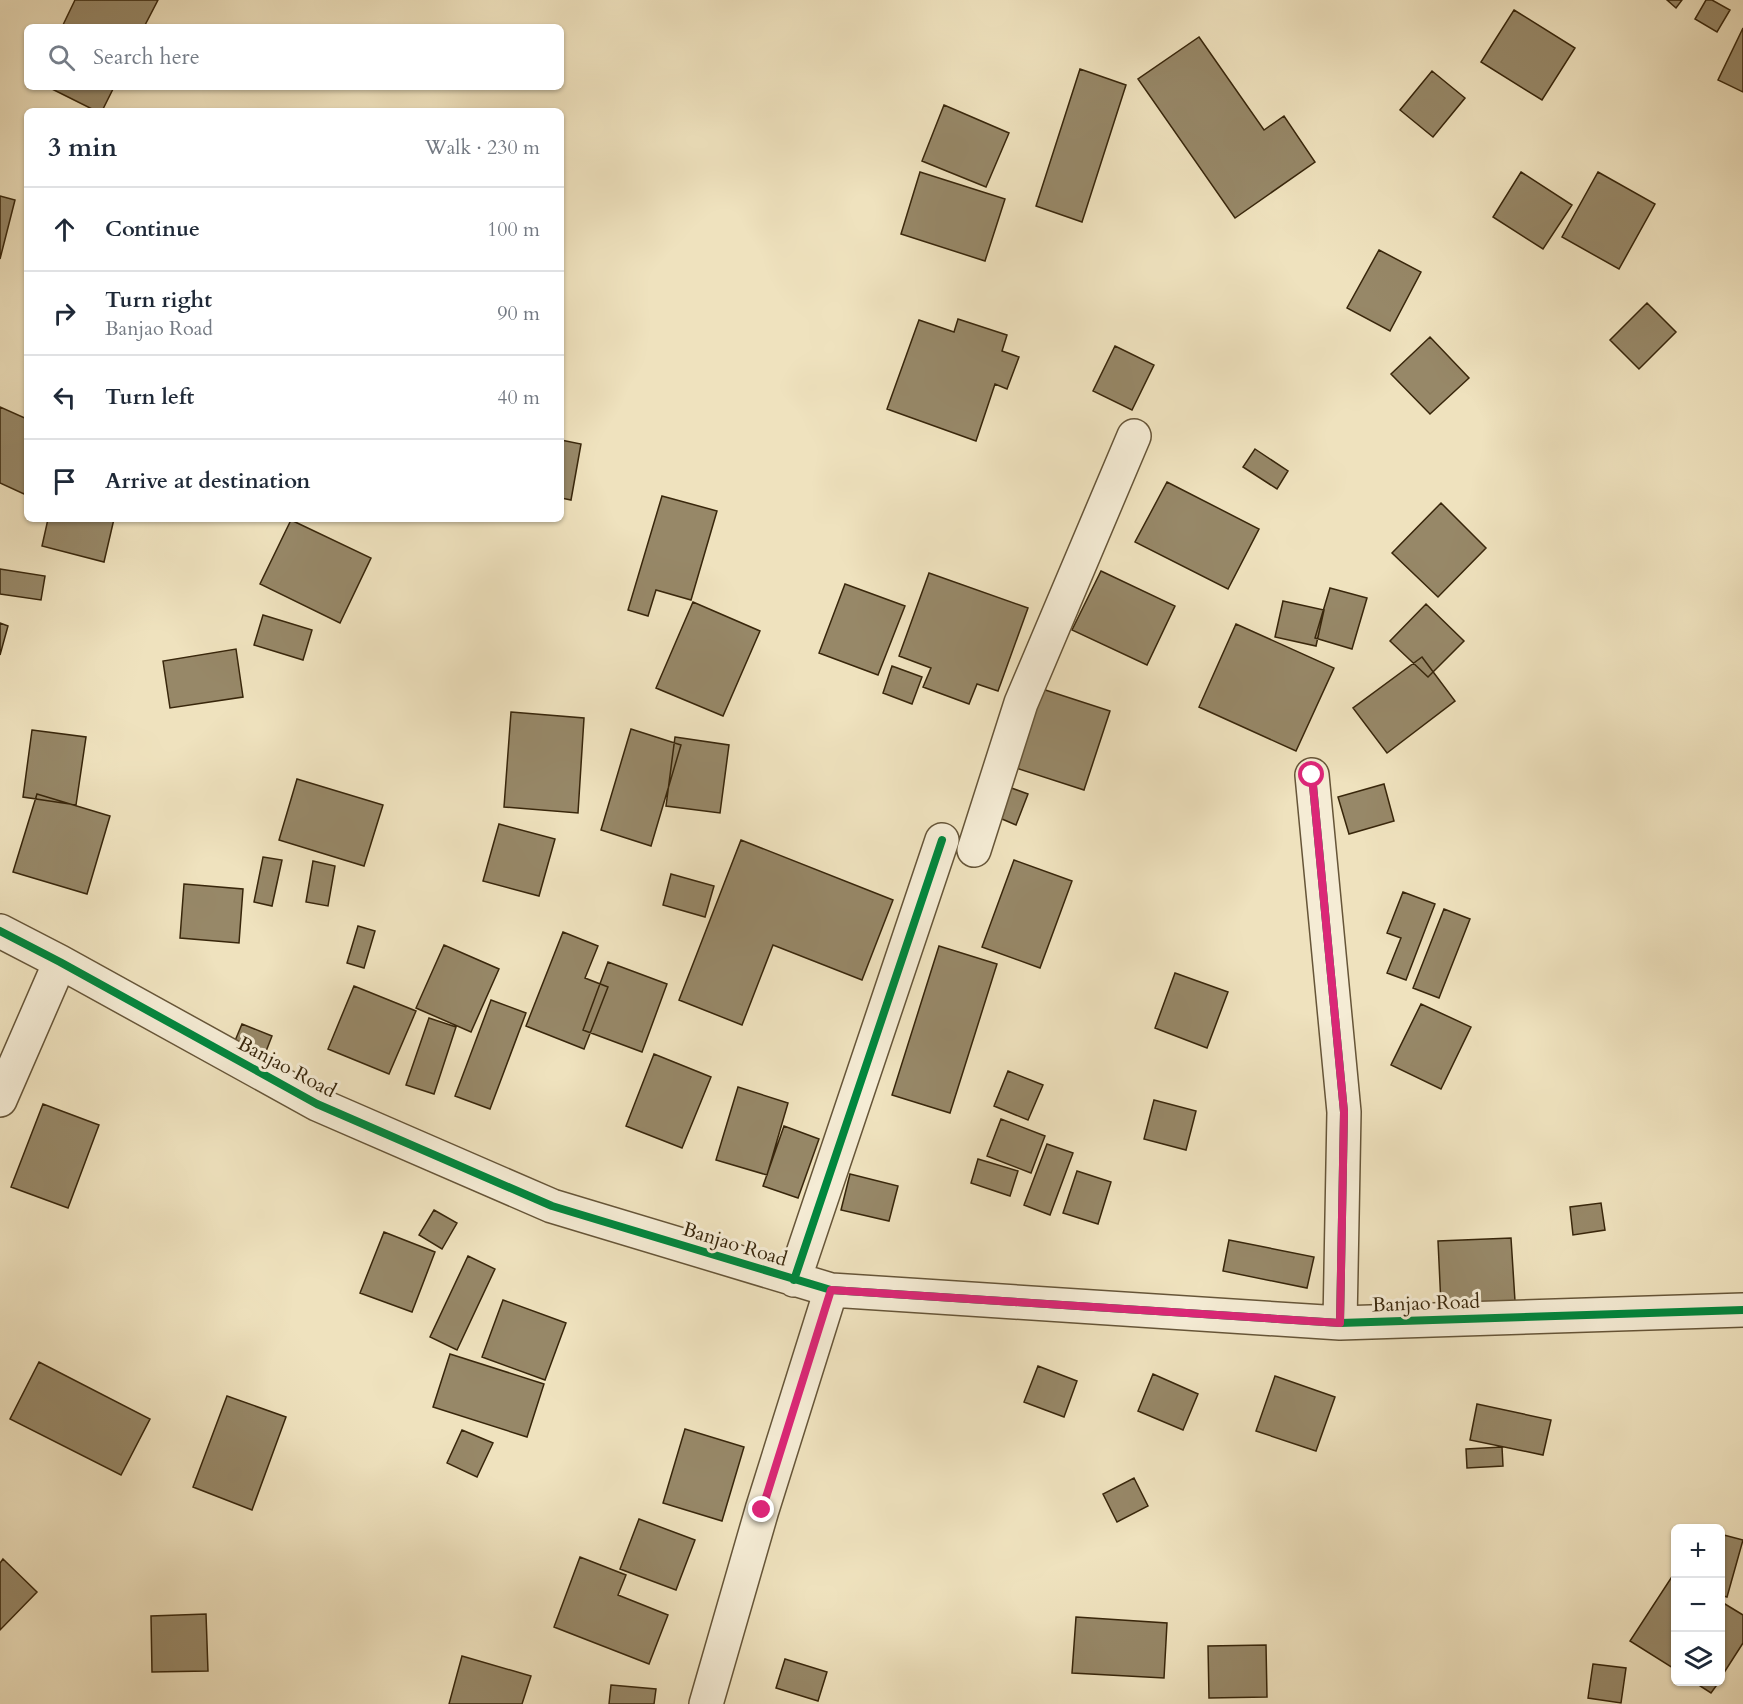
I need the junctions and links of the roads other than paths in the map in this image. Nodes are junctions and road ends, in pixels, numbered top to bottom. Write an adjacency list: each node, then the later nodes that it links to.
1 (1134, 436): 4 (street)
2 (1312, 775): 11 (street)
3 (942, 840): 8 (street)
4 (974, 850)
5 (0, 932): 6 (street, Banjao Road)
6 (60, 962): 7 (street); 8 (street, Banjao Road)
7 (0, 1100)
8 (794, 1280): 9 (street, Banjao Road)
9 (831, 1290): 11 (street, Banjao Road); 12 (street)
10 (1743, 1310): 11 (street, Banjao Road)
11 (1340, 1323)
12 (706, 1704)

